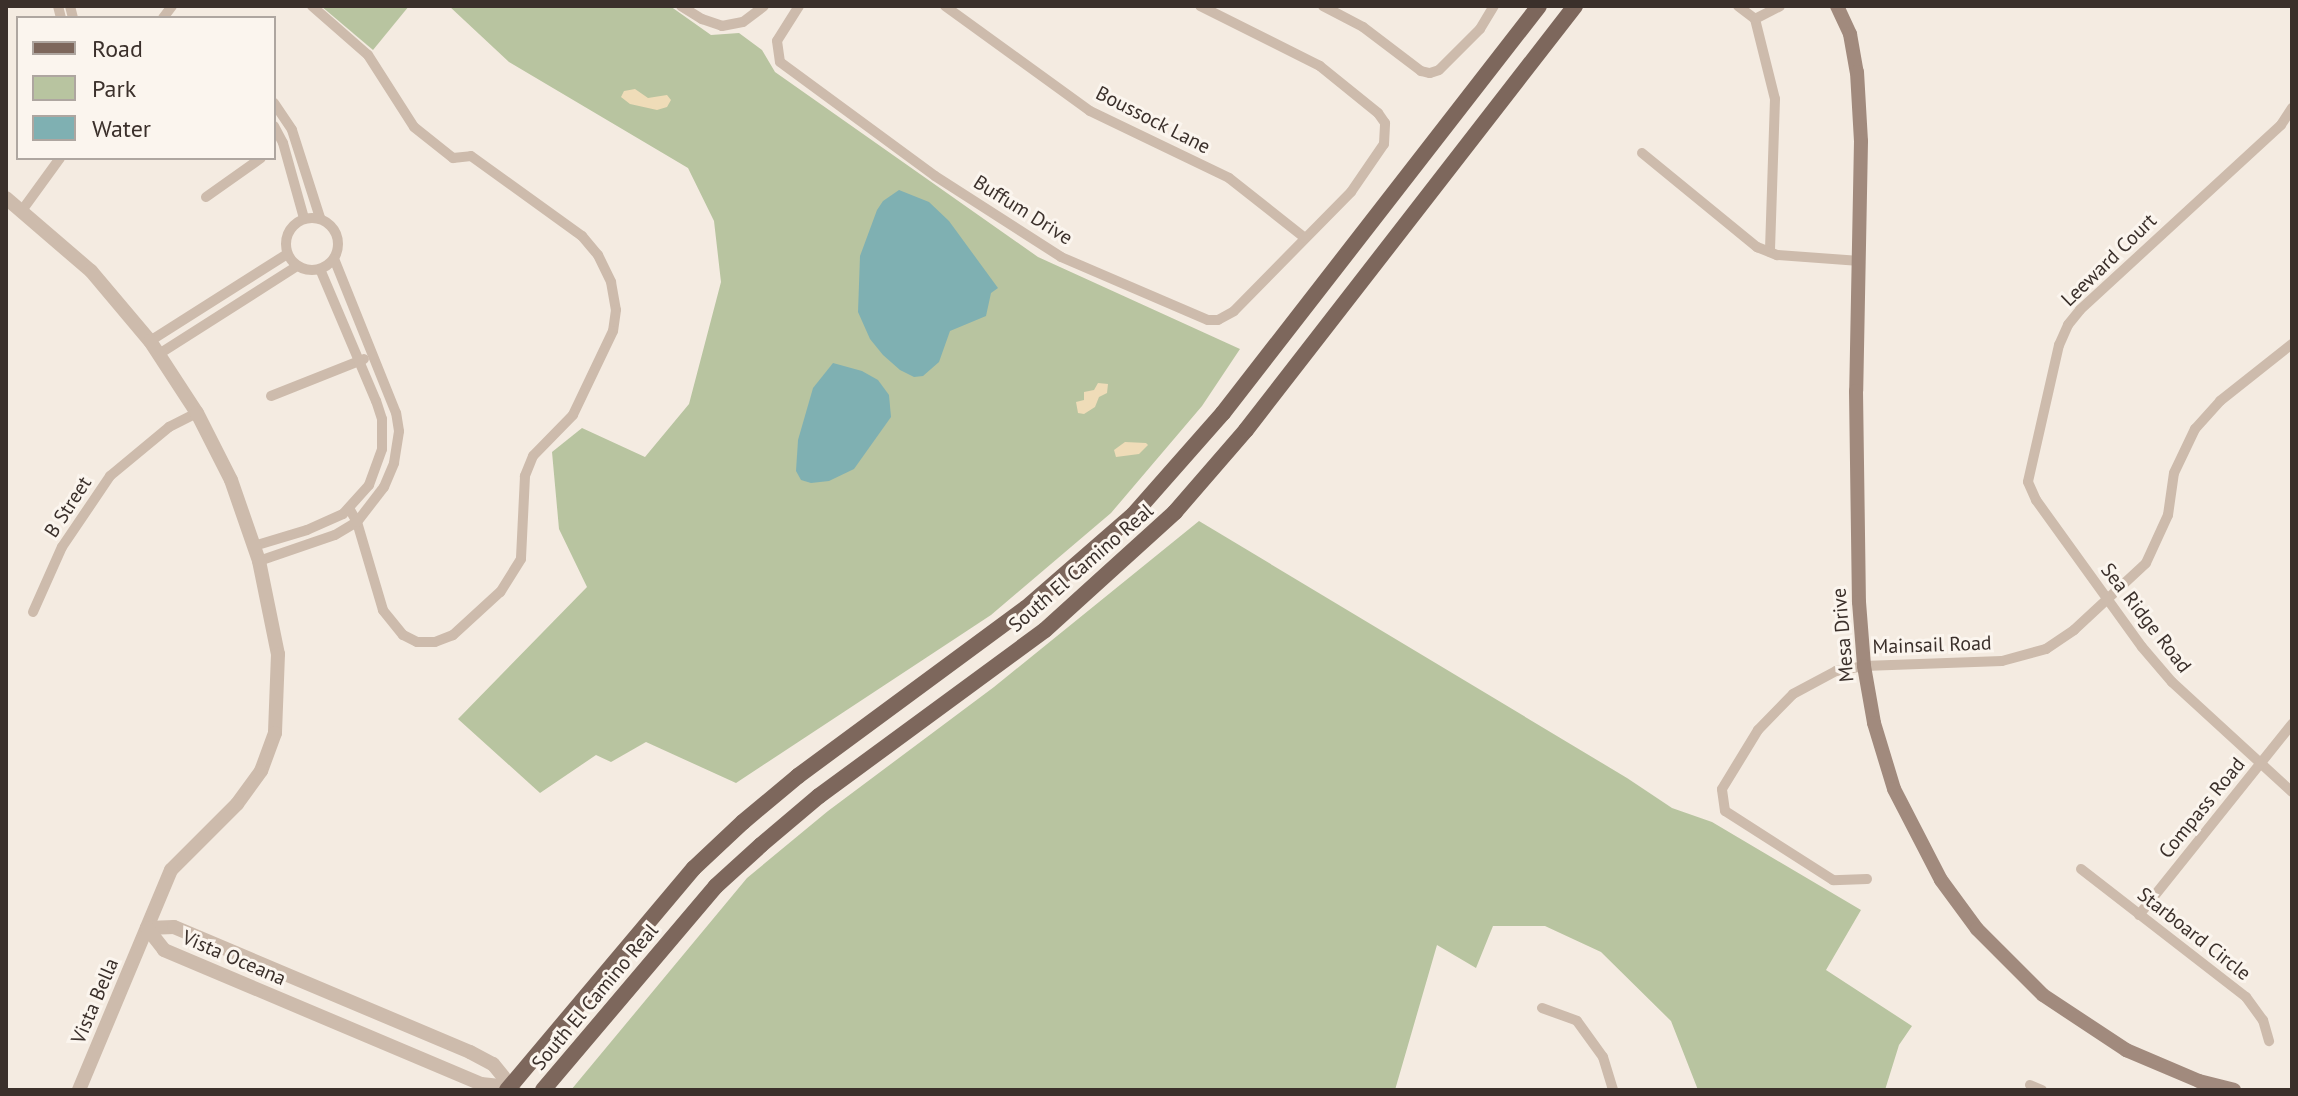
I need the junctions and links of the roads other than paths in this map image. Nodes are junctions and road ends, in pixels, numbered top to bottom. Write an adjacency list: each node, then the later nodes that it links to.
1 (312, 6): 43 (street)
2 (681, 6): 3 (street)
3 (764, 6)
4 (799, 6): 27 (street, Buffum Drive)
5 (945, 6): 27 (street, Boussock Lane)
6 (1200, 6): 27 (street)
7 (1323, 6): 8 (street)
8 (1494, 6)
9 (1539, 6): 59 (main road, South El Camino Real)
10 (1575, 6): 61 (main road, South El Camino Real)
11 (1738, 6): 14 (street)
12 (1780, 6): 14 (street)
13 (1837, 6): 31 (main road, Mesa Drive)
14 (1755, 19): 28 (street)
15 (276, 105): 17 (street)
16 (2292, 108): 41 (street, Leeward Court)
17 (295, 139): 18 (street); 26 (street)
18 (278, 146): 25 (street)
19 (1642, 153): 28 (street)
20 (59, 160): 24 (street)
21 (258, 160): 22 (street)
22 (206, 197)
23 (6, 198): 24 (street, Vista Bella)
24 (23, 209): 34 (street, Vista Bella)
25 (304, 218): 26 (street); 29 (street)
26 (320, 218): 30 (street)
27 (1305, 238)
28 (1770, 252): 31 (street)
29 (287, 254): 32 (street); 34 (street)
30 (334, 259): 33 (street); 37 (street)
31 (1860, 261): 48 (main road, Mesa Drive)
32 (297, 266): 33 (street); 36 (street)
33 (320, 269): 38 (street)
34 (150, 341): 36 (street, Vista Bella)
35 (2292, 344): 46 (street, Mainsail Road)
36 (159, 354): 40 (street, Vista Bella)
37 (373, 355): 38 (street); 43 (street)
38 (360, 360): 39 (street); 42 (street)
39 (271, 396)
40 (197, 413): 44 (street, Vista Bella); 47 (street, B Street)
41 (2028, 482): 46 (street, Sea Ridge Road)
42 (349, 508): 43 (street); 44 (street)
43 (357, 522): 45 (street)
44 (254, 546): 45 (street, Vista Bella)
45 (259, 561): 55 (street, Vista Bella)
46 (2108, 601): 48 (street, Mainsail Road); 50 (street, Sea Ridge Road)
47 (33, 612)
48 (1864, 666): 53 (street, Mainsail Road); 64 (main road, Mesa Drive)
49 (2292, 724): 50 (street, Compass Road)
50 (2261, 764): 51 (street, Sea Ridge Road); 54 (street, Compass Road)
51 (2292, 792)
52 (2081, 869): 54 (street, Starboard Circle)
53 (1867, 879)
54 (2139, 915): 57 (street, Starboard Circle)
55 (147, 928): 59 (street, Vista Oceana); 59 (street, Vista Oceana); 60 (street, Vista Bella)
56 (1542, 1008): 62 (street)
57 (2269, 1041)
58 (2030, 1085): 63 (street)
59 (511, 1089)
60 (79, 1090)
61 (543, 1090)
62 (1613, 1090)
63 (2042, 1090)
64 (2234, 1090)

